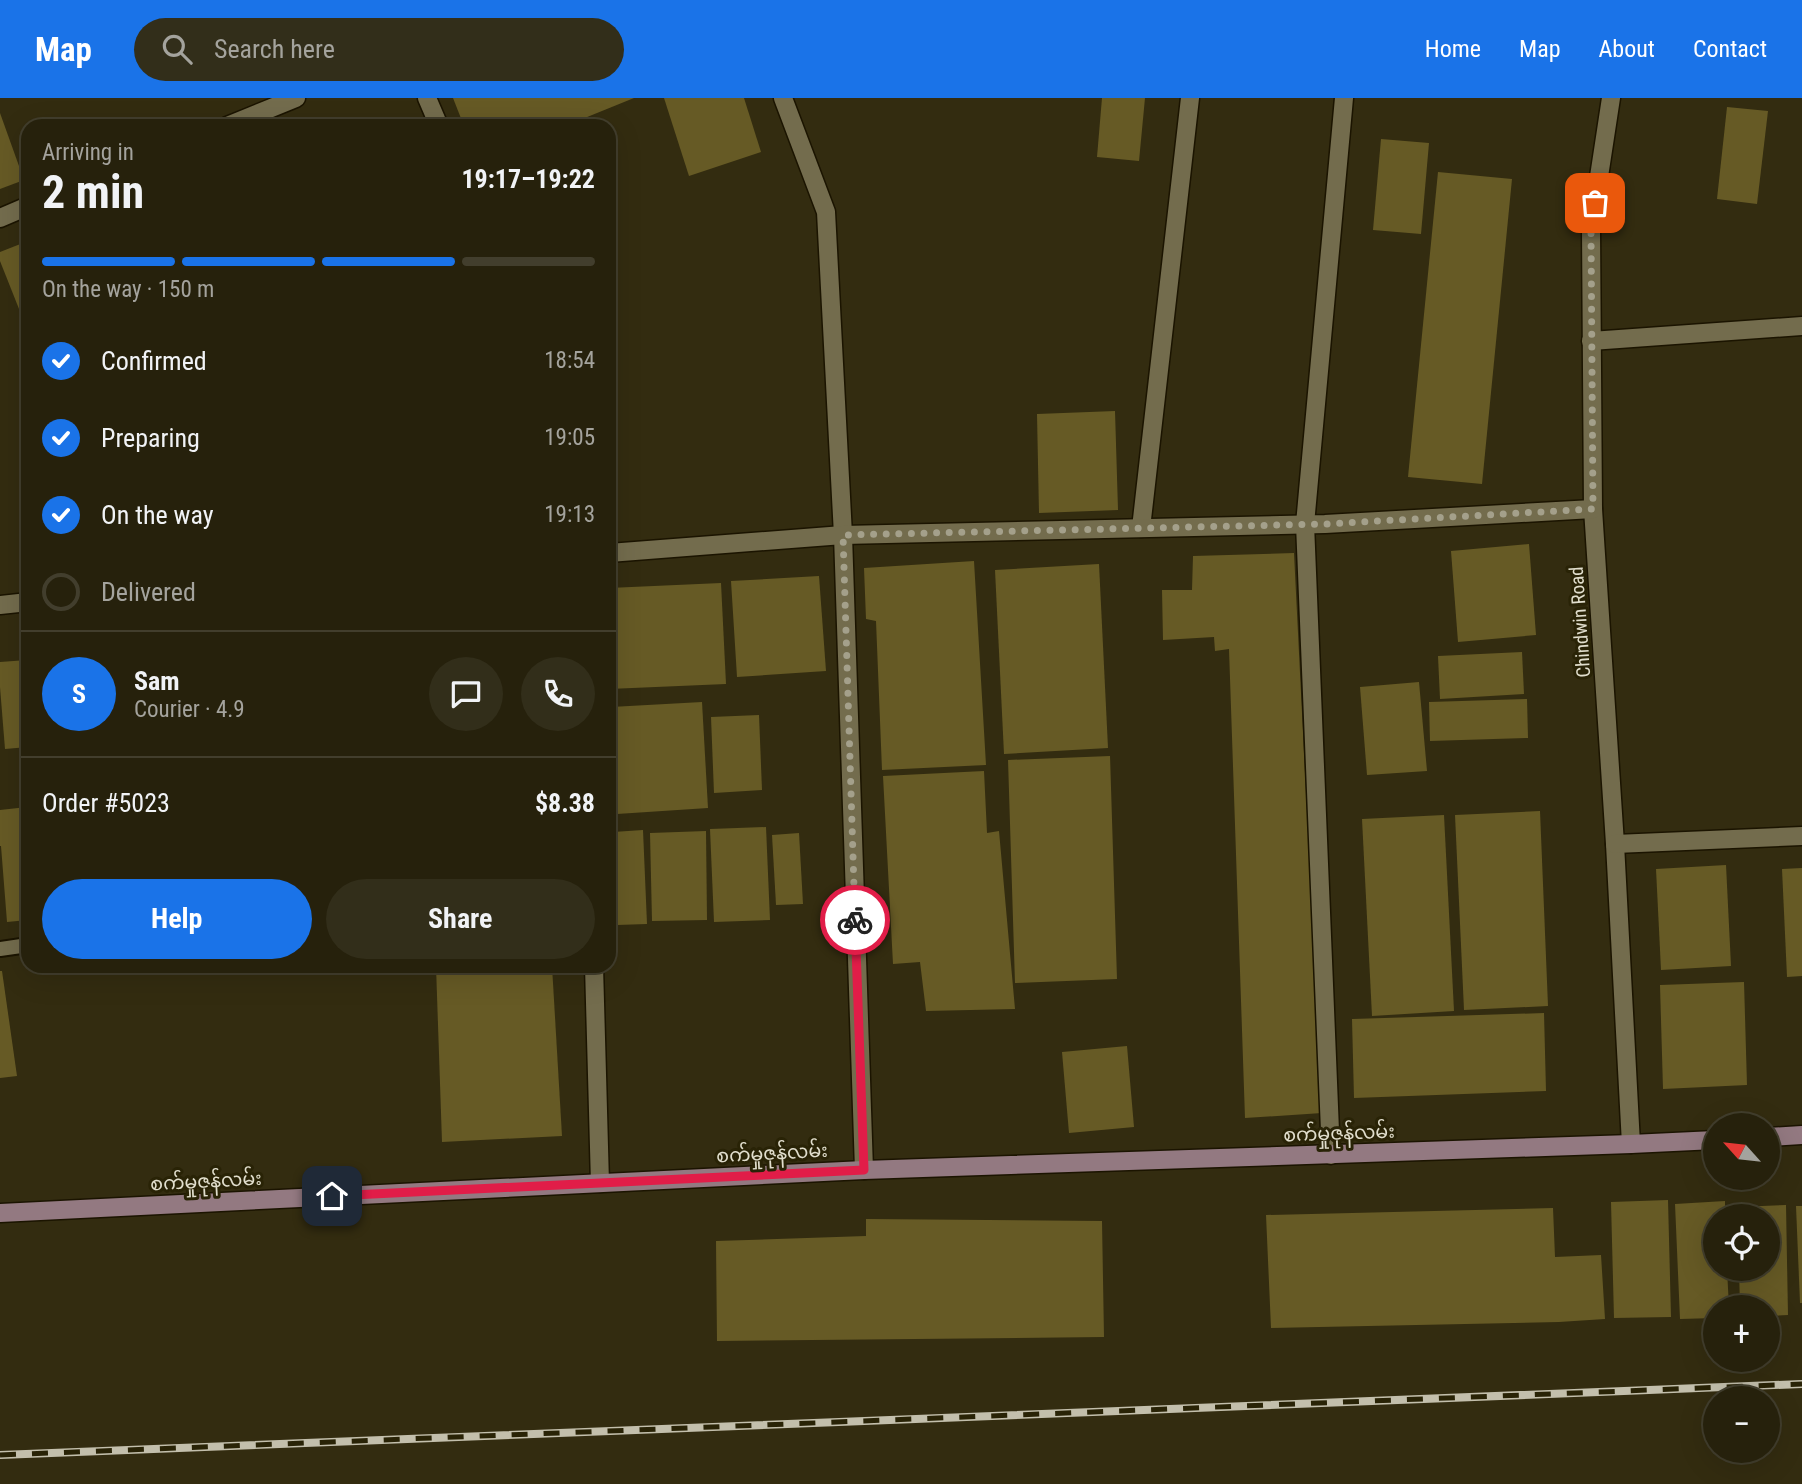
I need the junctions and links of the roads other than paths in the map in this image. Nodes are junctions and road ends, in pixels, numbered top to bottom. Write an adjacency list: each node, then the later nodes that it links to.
1 (296, 98): 7 (street)
2 (427, 98): 8 (street)
3 (783, 98): 16 (street)
4 (1190, 98): 15 (street)
5 (1344, 98): 14 (street)
6 (1611, 98): 12 (street, Chindwin Road)
7 (244, 119)
8 (436, 119)
9 (21, 209): 10 (street)
10 (0, 218)
11 (1802, 326): 12 (street)
12 (1591, 341): 13 (street, Chindwin Road)
13 (1593, 509): 14 (street); 21 (street, Chindwin Road)
14 (1305, 524): 15 (street); 29 (street)
15 (1141, 528): 16 (street)
16 (843, 535): 17 (street); 30 (street)
17 (616, 552)
18 (21, 603): 19 (street)
19 (0, 605)
20 (1802, 836): 21 (street)
21 (1615, 844): 28 (street, Chindwin Road)
22 (21, 946): 23 (lane)
23 (0, 949)
24 (594, 973): 31 (street)
25 (1802, 1135): 26 (street)
26 (1780, 1136)
27 (1703, 1141): 28 (street, စက်မှုဇုန်လမ်း)
28 (1631, 1144): 29 (street, စက်မှုဇုန်လမ်း)
29 (1331, 1155): 30 (street, စက်မှုဇုန်လမ်း)
30 (864, 1170): 31 (street, စက်မှုဇုန်လမ်း)
31 (600, 1183): 32 (street, စက်မှုဇုန်လမ်း)
32 (0, 1213)

